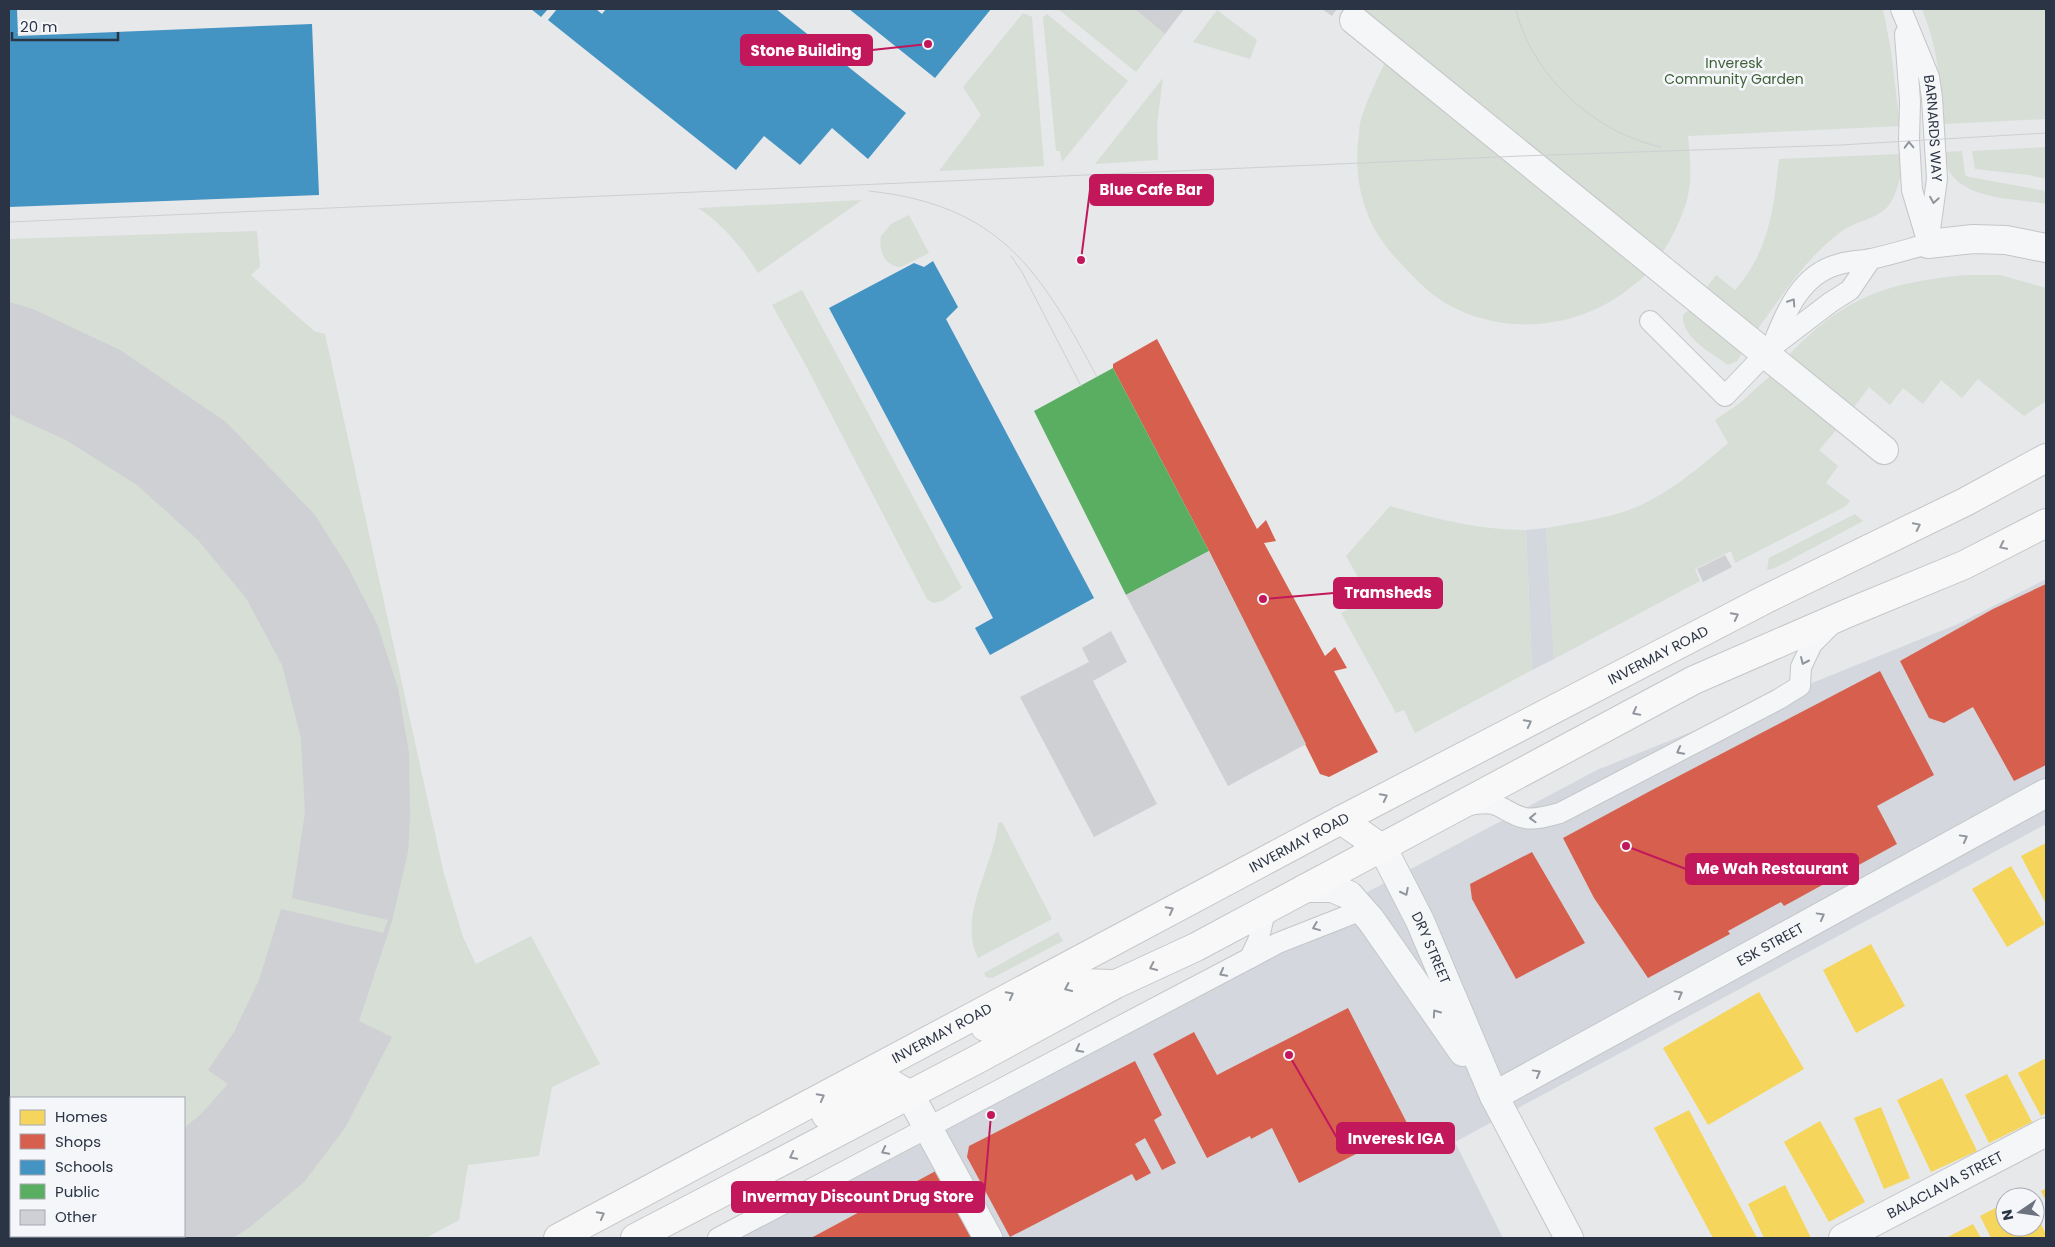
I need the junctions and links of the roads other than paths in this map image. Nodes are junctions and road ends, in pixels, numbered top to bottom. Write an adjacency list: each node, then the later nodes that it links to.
1 (1902, 13): 3 (lane, BARNARDS WAY)
2 (1354, 20): 7 (street)
3 (1928, 244): 4 (street); 5 (lane)
4 (2046, 248)
5 (1870, 259): 7 (lane); 7 (lane, one-way to 5)
6 (1650, 321): 7 (lane)
7 (1769, 350): 8 (street)
8 (1884, 450)
9 (2046, 458): 14 (main road, INVERMAY ROAD, one-way to 9)
10 (2046, 523): 11 (main road, one-way to 11)
11 (1848, 613): 13 (main road, one-way to 13); 13 (lane, one-way to 13)
12 (2046, 793): 23 (street, ESK STREET, one-way to 12)
13 (1462, 806): 15 (main road)
14 (1341, 820): 15 (main road, DRY STREET); 21 (main road, INVERMAY ROAD, one-way to 14)
15 (1383, 849): 16 (main road); 23 (street, DRY STREET, one-way to 23)
16 (1306, 888): 17 (main road); 18 (street, DRY STREET)
17 (1266, 908): 19 (lane); 20 (main road, one-way to 20)
18 (1362, 910): 19 (lane, one-way to 19); 23 (street, DRY STREET, one-way to 18)
19 (1250, 958): 24 (lane, one-way to 24)
20 (1116, 984): 21 (main road, one-way to 21); 22 (main road)
21 (968, 1018): 26 (main road, INVERMAY ROAD, one-way to 21)
22 (910, 1095): 24 (street); 26 (main road); 28 (main road, one-way to 28)
23 (1494, 1096): 31 (street, DRY STREET)
24 (929, 1129): 29 (lane, one-way to 29); 30 (street)
25 (2046, 1132): 32 (street, BALACLAVA STREET)
26 (732, 1145): 27 (main road, INVERMAY ROAD, one-way to 26)
27 (558, 1238)
28 (635, 1238)
29 (718, 1238)
30 (988, 1238)
31 (1569, 1238)
32 (1844, 1238)

